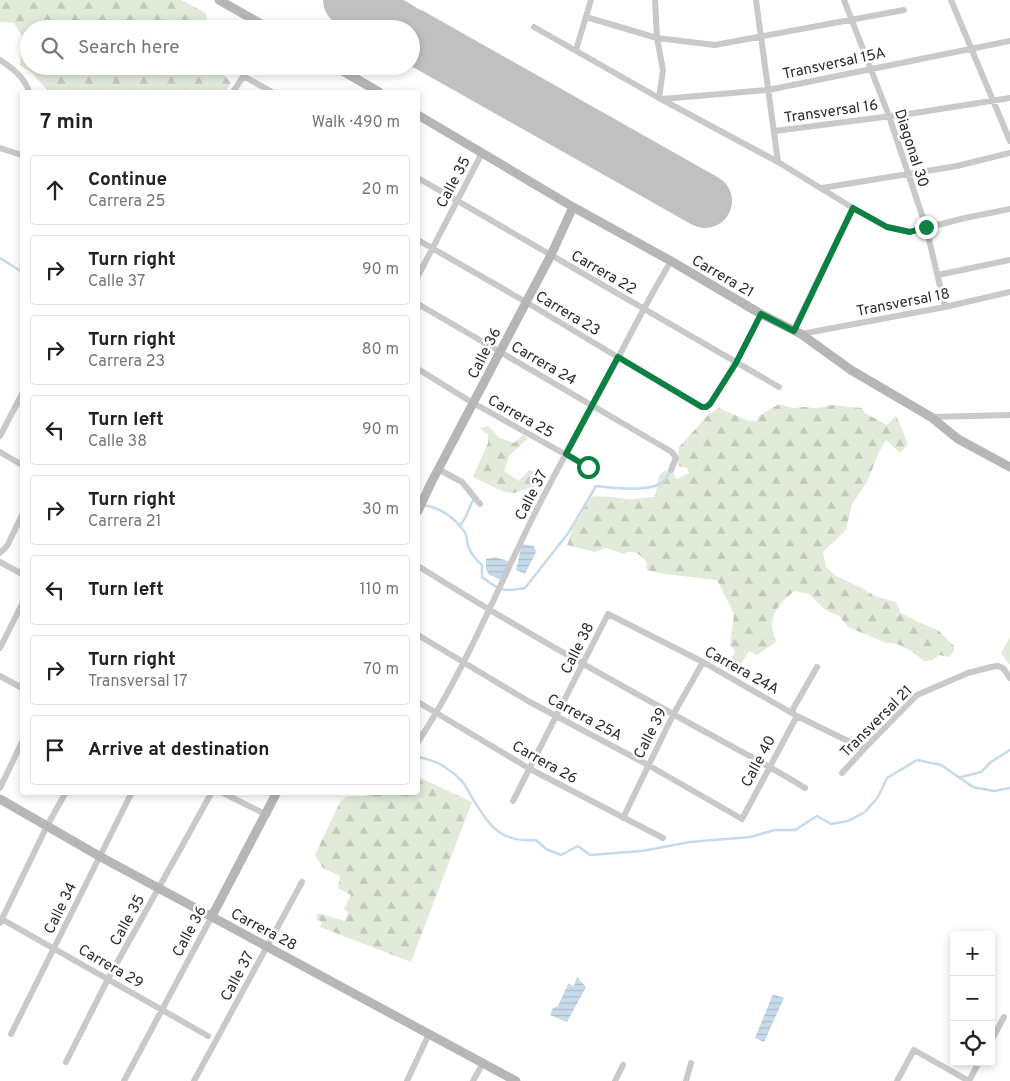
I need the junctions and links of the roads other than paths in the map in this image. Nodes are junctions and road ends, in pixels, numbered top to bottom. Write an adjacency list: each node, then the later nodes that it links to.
1 (219, 0): 9 (street)
2 (590, 0): 8 (street)
3 (654, 0): 13 (street)
4 (756, 0): 12 (street)
5 (844, 0): 10 (street, Diagonal 30)
6 (951, 0): 15 (street)
7 (904, 10): 10 (street)
8 (586, 17): 13 (street); 16 (street)
9 (254, 20)
10 (851, 20): 12 (street); 18 (street, Diagonal 30)
11 (534, 27): 16 (street)
12 (761, 36): 13 (street); 25 (street)
13 (657, 38): 26 (street)
14 (1010, 41): 15 (street, Transversal 15A)
15 (972, 49): 18 (street, Transversal 15A); 28 (street)
16 (576, 50): 26 (street)
17 (0, 60): 21 (street)
18 (870, 68): 25 (street, Transversal 15A); 30 (street, Diagonal 30)
19 (350, 75): 24 (street)
20 (245, 77): 22 (street); 23 (street)
21 (28, 90)
22 (235, 90)
23 (268, 90)
24 (376, 90)
25 (768, 90): 26 (street, Transversal 15A); 31 (street)
26 (660, 98): 37 (street)
27 (1010, 98): 28 (street, Transversal 16)
28 (994, 100): 30 (street, Transversal 16); 32 (street)
29 (420, 116): 35 (street, Carrera 21)
30 (889, 116): 31 (street, Transversal 16); 38 (street, Diagonal 30)
31 (775, 132): 37 (street)
32 (1010, 141)
33 (0, 148): 36 (street)
34 (1010, 152): 38 (street)
35 (482, 153): 41 (street, Calle 35); 42 (street, Carrera 21)
36 (20, 154)
37 (778, 162): 40 (street)
38 (907, 174): 40 (street); 45 (street, Diagonal 30)
39 (420, 179): 41 (street, Carrera 22)
40 (822, 188): 43 (street)
41 (456, 200): 47 (street, Calle 35); 48 (street, Carrera 22)
42 (573, 207): 48 (street, Calle 36); 50 (street, Carrera 21)
43 (853, 208): 45 (street); 59 (street)
44 (1010, 209): 45 (street)
45 (926, 227): 52 (street, Diagonal 30)
46 (420, 241): 47 (street, Carrera 23)
47 (432, 248): 51 (street, Calle 35); 54 (street, Carrera 23)
48 (550, 255): 54 (street, Calle 36); 57 (street, Carrera 22)
49 (1010, 260): 52 (street)
50 (671, 261): 57 (street, Calle 37); 58 (street, Carrera 21)
51 (420, 272)
52 (938, 274): 56 (street, Diagonal 30)
53 (1010, 292): 56 (street, Transversal 18)
54 (526, 302): 60 (street, Calle 36); 61 (street, Carrera 23)
55 (420, 305): 60 (street, Carrera 24)
56 (945, 307): 59 (street, Transversal 18)
57 (643, 309): 61 (street, Calle 37); 62 (street, Carrera 22)
58 (761, 314): 59 (street, Carrera 21); 62 (street)
59 (797, 332): 69 (street, Carrera 21)
60 (500, 352): 66 (street, Calle 36); 67 (street, Carrera 24)
61 (618, 357): 62 (street, Carrera 23); 67 (street, Calle 37)
62 (736, 363): 64 (street, Carrera 22)
63 (420, 371): 66 (street, Carrera 25)
64 (779, 387)
65 (20, 398): 70 (street)
66 (473, 403): 72 (street, Carrera 25); 76 (street, Calle 36)
67 (592, 405): 72 (street, Calle 37); 77 (street, Carrera 24)
68 (1010, 416): 69 (street)
69 (931, 417): 75 (street, Carrera 21)
70 (0, 436)
71 (0, 452): 73 (street)
72 (566, 454): 74 (street, Carrera 25); 86 (street, Calle 37)
73 (20, 464)
74 (588, 467)
75 (1010, 467)
76 (438, 468): 78 (street); 79 (street, Calle 36)
77 (671, 470)
78 (480, 504)
79 (420, 506)
80 (20, 519): 81 (street)
81 (0, 553)
82 (0, 562): 84 (street)
83 (420, 567): 86 (street)
84 (20, 573)
85 (20, 608): 89 (street)
86 (491, 608): 90 (street, Calle 37); 92 (street)
87 (608, 614): 91 (street, Carrera 24A); 92 (street, Calle 38)
88 (420, 636): 90 (street, Carrera 25A)
89 (0, 648)
90 (463, 662): 98 (street, Calle 37); 101 (street, Carrera 25A)
91 (703, 662): 99 (street, Carrera 24A); 100 (street, Calle 39)
92 (583, 663): 100 (street); 101 (street, Calle 38)
93 (817, 667): 99 (street, Calle 40)
94 (0, 676): 96 (street)
95 (1010, 678): 104 (street, Transversal 21)
96 (20, 687)
97 (420, 703): 98 (street, Carrera 26)
98 (436, 714): 102 (street, Calle 37); 107 (street, Carrera 26)
99 (795, 714): 104 (street, Carrera 24A); 106 (street, Calle 40)
100 (673, 715): 105 (street, Calle 39); 106 (street)
101 (556, 716): 105 (street, Carrera 25A); 107 (street, Calle 38)
102 (420, 739)
103 (20, 746): 109 (street)
104 (864, 748): 108 (street, Transversal 21)
105 (648, 765): 119 (street, Calle 39); 120 (street, Carrera 25A)
106 (770, 766): 110 (street); 120 (street, Calle 40)
107 (530, 769): 117 (street, Calle 38); 119 (street, Carrera 26)
108 (842, 774)
109 (0, 788)
110 (805, 788)
111 (64, 795): 121 (street)
112 (130, 795): 123 (street, Calle 34)
113 (210, 795): 125 (street, Calle 35)
114 (227, 795): 118 (street)
115 (276, 795): 118 (street, Calle 36)
116 (0, 799): 121 (street, Carrera 28)
117 (513, 801)
118 (266, 815): 126 (street, Calle 36)
119 (623, 818): 122 (street, Carrera 26)
120 (742, 819)
121 (47, 826): 123 (street, Carrera 28); 127 (street)
122 (663, 838)
123 (99, 856): 125 (street, Carrera 28); 129 (street, Calle 34)
124 (302, 882): 128 (street, Calle 37)
125 (159, 888): 126 (street, Carrera 28); 130 (street, Calle 35)
126 (212, 916): 128 (street, Carrera 28); 131 (street, Calle 36)
127 (1, 920): 129 (street, Carrera 29)
128 (267, 946): 134 (street, Carrera 28); 143 (street, Calle 37)
129 (55, 948): 130 (street, Carrera 29); 133 (street, Calle 34)
130 (108, 979): 131 (street, Carrera 29); 137 (street, Calle 35)
131 (162, 1010): 136 (street, Carrera 29); 142 (street, Calle 36)
132 (1004, 1017): 135 (street)
133 (11, 1034)
134 (429, 1034): 138 (street, Carrera 28); 144 (street)
135 (995, 1034)
136 (208, 1036)
137 (66, 1062)
138 (483, 1063): 145 (street); 146 (street, Carrera 28)
139 (691, 1063): 148 (street)
140 (623, 1065): 147 (street)
141 (977, 1066): 150 (street)
142 (124, 1081)
143 (194, 1081)
144 (406, 1081)
145 (473, 1081)
146 (516, 1081)
147 (615, 1081)
148 (686, 1081)
149 (897, 1081): 150 (street)
150 (969, 1081)

